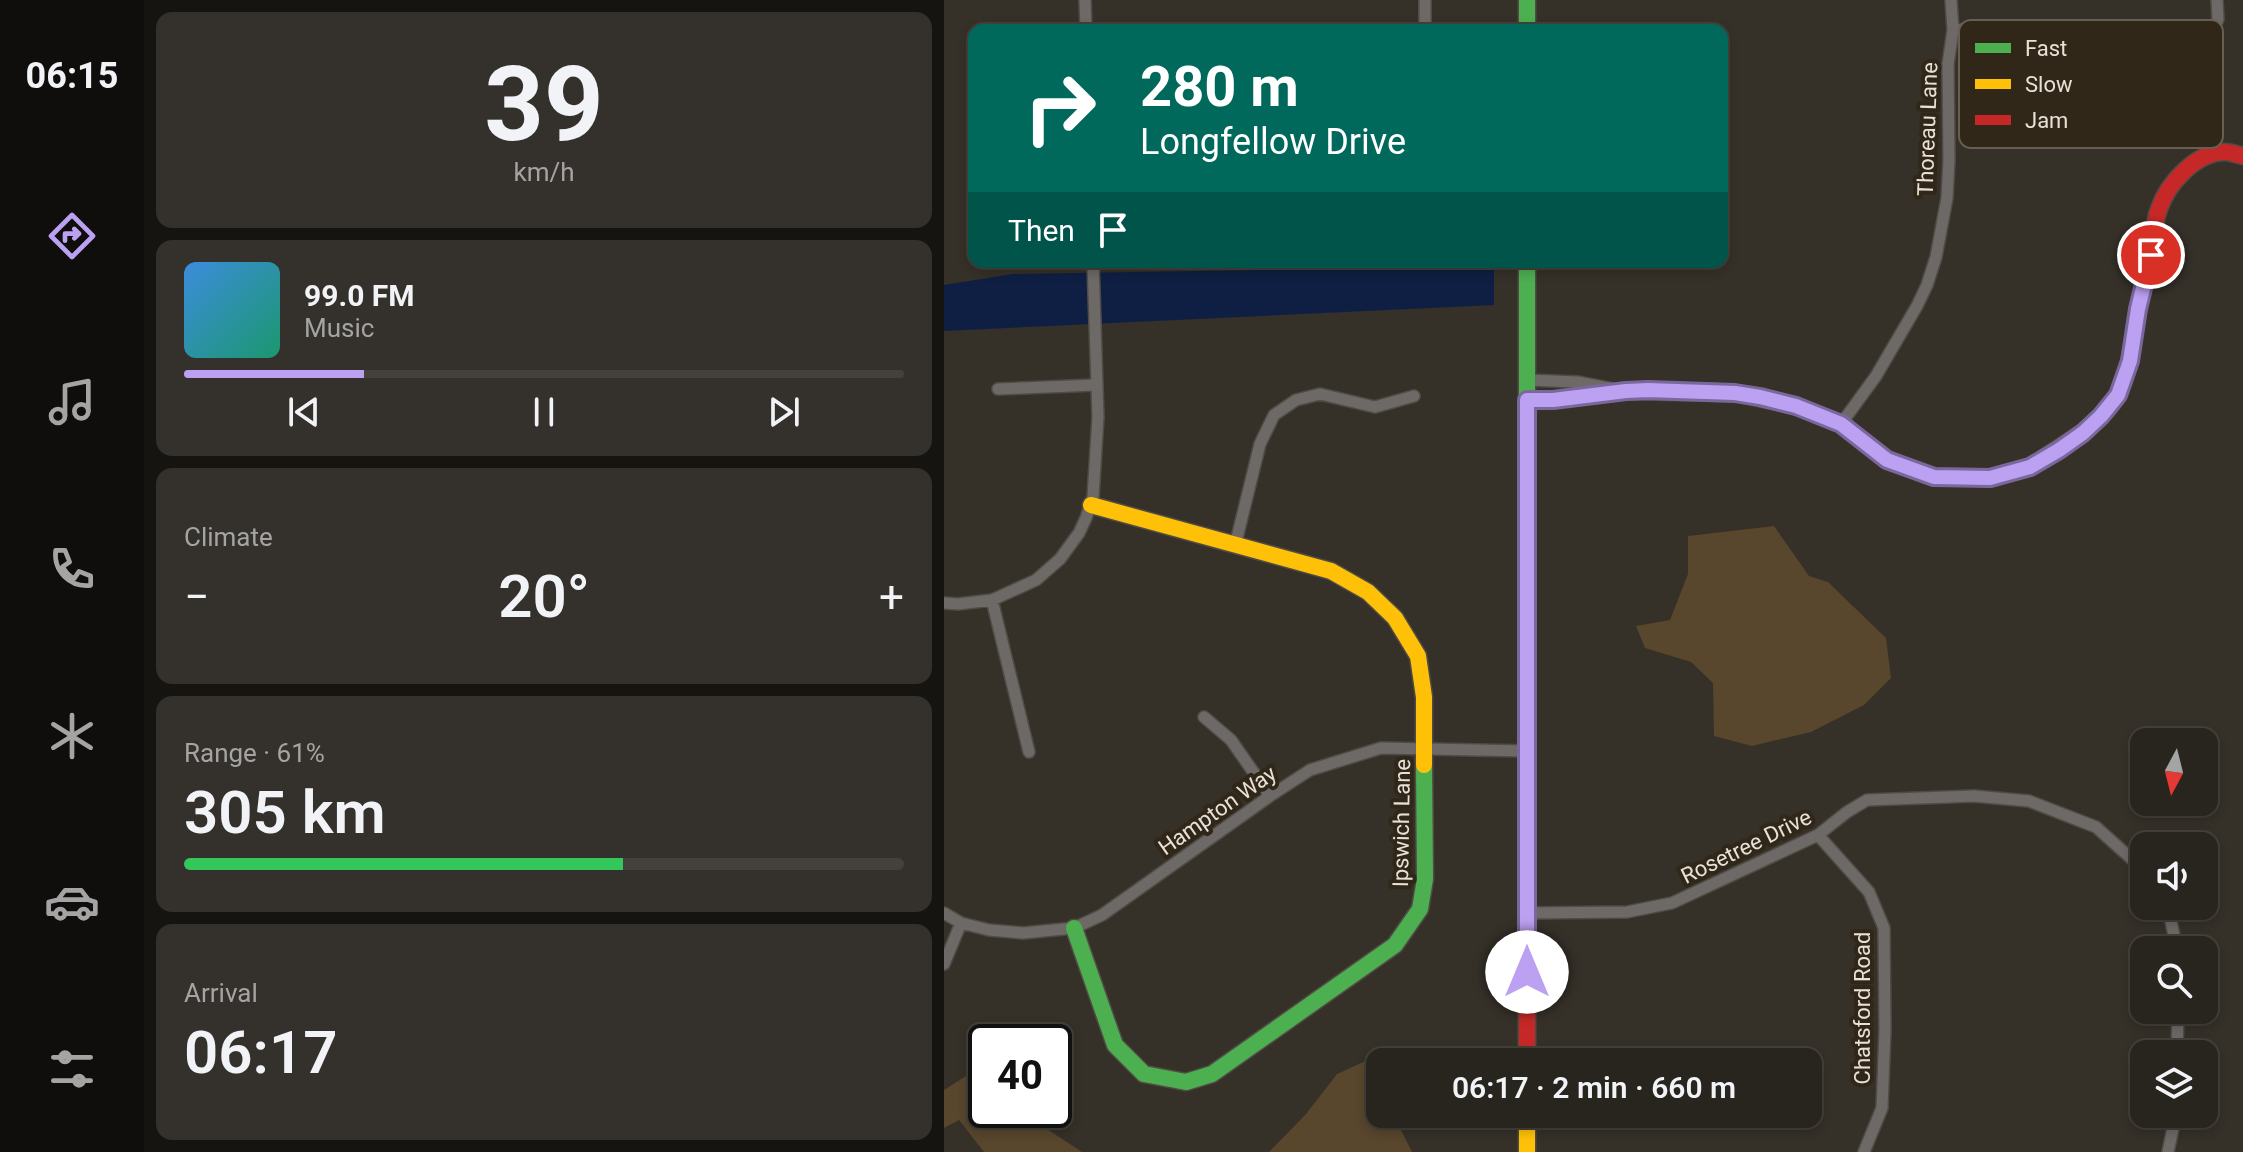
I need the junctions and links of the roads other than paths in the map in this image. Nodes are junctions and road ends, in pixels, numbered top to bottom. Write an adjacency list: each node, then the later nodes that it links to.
1 (1085, 0): 7 (street)
2 (1425, 0): 8 (street)
3 (1527, 0): 9 (street)
4 (1951, 0): 10 (street, Thoreau Lane)
5 (2217, 0): 6 (street)
6 (2218, 20)
7 (1086, 24)
8 (1425, 24)
9 (1527, 24)
10 (1953, 30): 11 (street); 23 (street, Thoreau Lane)
11 (1959, 30)
12 (2206, 148): 13 (street)
13 (2207, 156): 14 (street); 23 (street)
14 (2243, 156)
15 (1093, 268): 18 (street)
16 (1527, 268): 17 (street)
17 (1527, 380): 20 (street); 22 (street)
18 (1096, 385): 19 (street); 24 (street)
19 (998, 389)
20 (1626, 391): 22 (street); 23 (street)
21 (1414, 396): 25 (street)
22 (1527, 400): 30 (street)
23 (1841, 424)
24 (1091, 505): 25 (street, Ipswich Lane); 26 (street)
25 (1235, 546): 29 (street, Ipswich Lane)
26 (992, 600): 27 (street); 31 (street)
27 (944, 603)
28 (1204, 717): 32 (street)
29 (1425, 749): 30 (street, Hampton Way); 32 (street, Hampton Way); 38 (street, Ipswich Lane)
30 (1527, 751): 36 (street)
31 (1029, 752)
32 (1270, 796): 38 (street, Hampton Way)
33 (1818, 835): 34 (street, Rosetree Drive); 36 (street, Rosetree Drive); 44 (street, Chatsford Road)
34 (2130, 857)
35 (944, 913): 37 (street, Hampton Way)
36 (1527, 913): 40 (street)
37 (961, 923): 38 (street, Hampton Way); 39 (street)
38 (1074, 928)
39 (944, 964)
40 (1527, 1048)
41 (1527, 1128): 43 (street)
42 (2173, 1128): 45 (street)
43 (1527, 1152)
44 (1864, 1152)
45 (2168, 1152)

